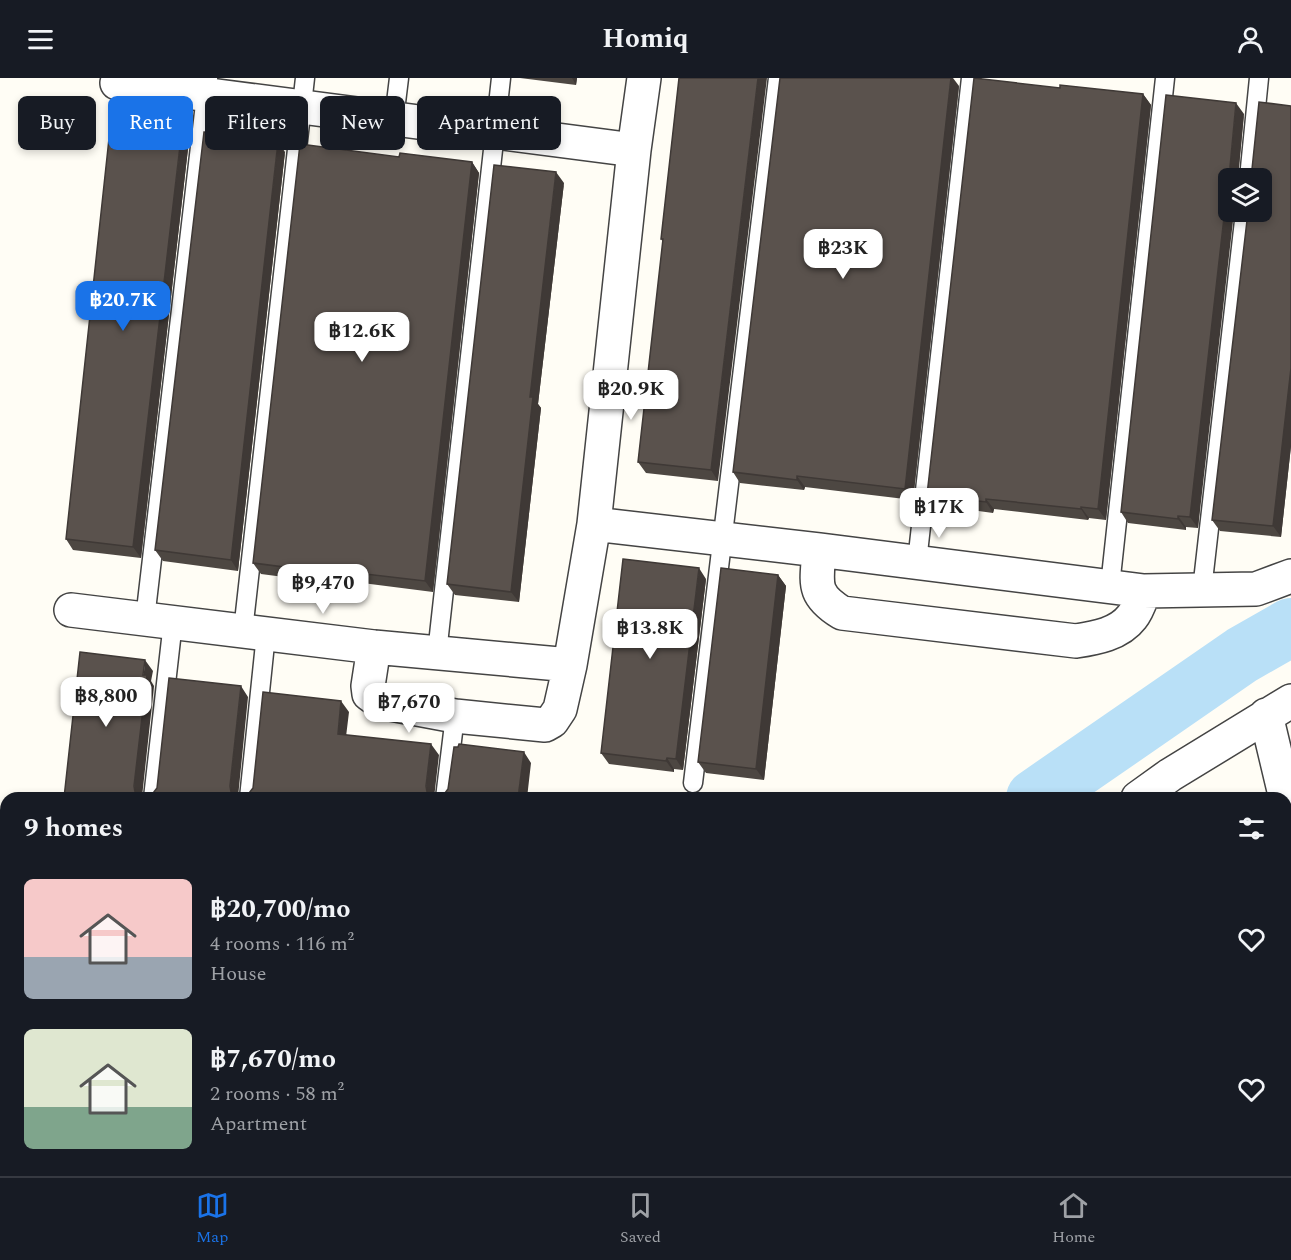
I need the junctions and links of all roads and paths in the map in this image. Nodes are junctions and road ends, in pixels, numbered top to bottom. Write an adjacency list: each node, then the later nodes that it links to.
1 (399, 78): 11 (lane)
2 (501, 78): 12 (lane)
3 (644, 78): 16 (street)
4 (778, 78): 20 (lane)
5 (971, 78): 22 (lane)
6 (1165, 78): 24 (lane)
7 (1259, 78): 17 (lane)
8 (117, 83): 9 (street)
9 (208, 86): 10 (street); 28 (lane)
10 (303, 93): 13 (street); 29 (lane)
11 (397, 96)
12 (499, 96)
13 (320, 98)
14 (561, 141): 16 (street)
15 (493, 150): 31 (lane)
16 (634, 150): 19 (street)
17 (1249, 168)
18 (1244, 222): 25 (lane)
19 (594, 524): 20 (street); 32 (street)
20 (724, 539): 21 (street); 35 (lane)
21 (819, 550): 22 (street); 26 (street)
22 (917, 562): 24 (street)
23 (1291, 576): 25 (street)
24 (1110, 586): 26 (street)
25 (1202, 590): 26 (street)
26 (1144, 591)
27 (71, 610): 28 (street)
28 (159, 621): 29 (street); 37 (lane)
29 (254, 632): 30 (street); 38 (lane)
30 (374, 647): 31 (street); 34 (street)
31 (437, 653): 32 (street)
32 (570, 665): 34 (street)
33 (1279, 708): 36 (street); 41 (street)
34 (455, 716): 39 (lane)
35 (693, 783)
36 (1171, 787): 40 (street)
37 (153, 792)
38 (249, 792)
39 (446, 792)
40 (1156, 792)
41 (1288, 792)

